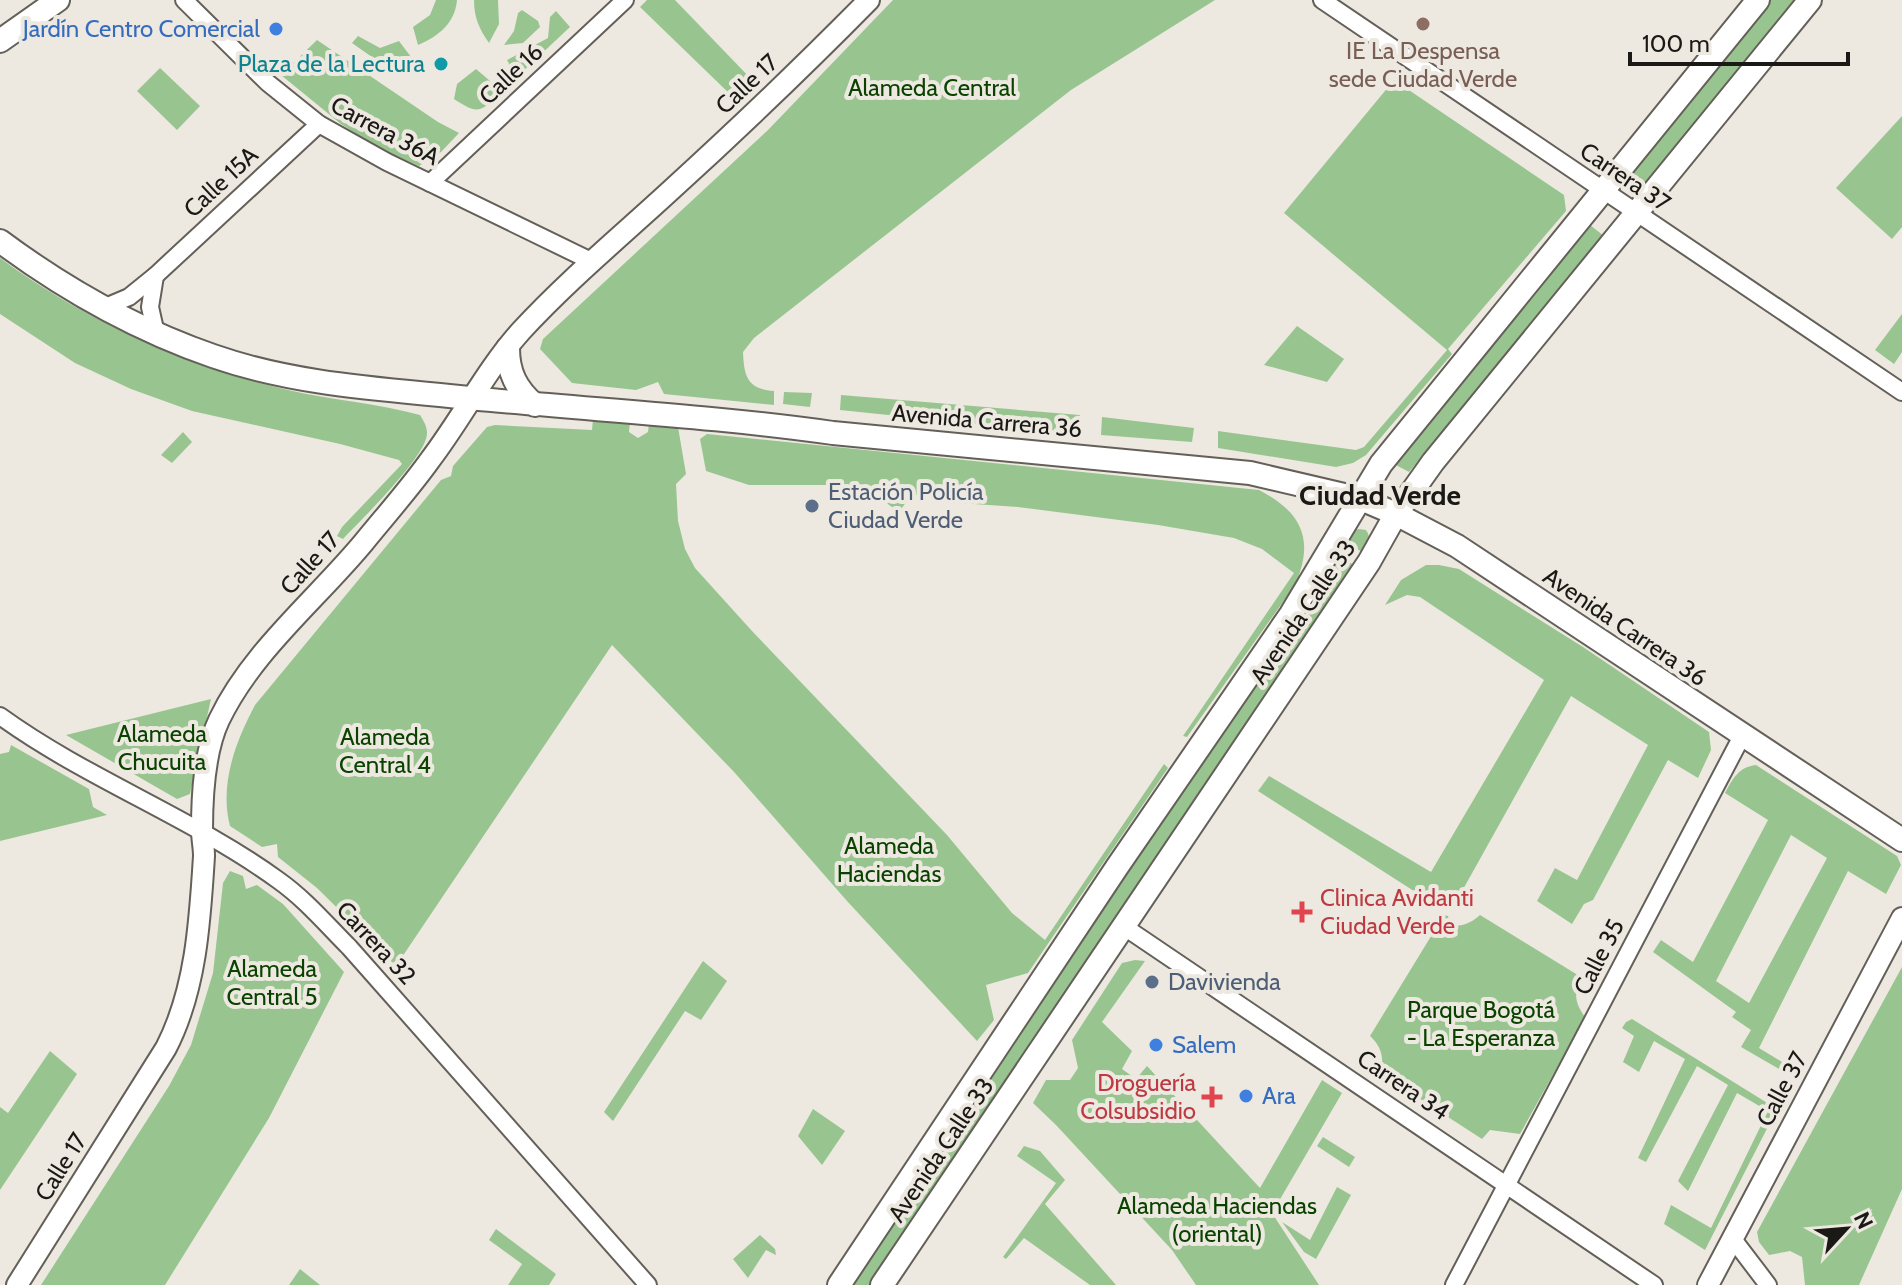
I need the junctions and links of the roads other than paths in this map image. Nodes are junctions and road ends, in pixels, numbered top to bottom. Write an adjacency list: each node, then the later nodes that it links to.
1 (58, 0): 8 (main road)
2 (184, 0): 9 (street, Carrera 36A)
3 (625, 0): 10 (street, Calle 16)
4 (869, 0): 14 (street, Calle 17)
5 (1322, 0): 11 (street, Carrera 37)
6 (1758, 0): 11 (main road, Avenida Calle 33)
7 (1810, 0): 12 (main road, Avenida Calle 33)
8 (0, 41)
9 (319, 124): 10 (street, Carrera 36A); 15 (street, Calle 15A)
10 (430, 183): 14 (street, Carrera 36A)
11 (1603, 192): 12 (street, Carrera 37); 22 (main road, Avenida Calle 33)
12 (1636, 214): 19 (street, Carrera 37); 23 (main road, Avenida Calle 33)
13 (0, 241): 16 (main road, Avenida Carrera 36)
14 (593, 262): 18 (street, Calle 17)
15 (155, 276): 16 (street, Calle 15A); 17 (street)
16 (103, 308): 17 (main road, Avenida Carrera 36)
17 (156, 334): 20 (main road, Avenida Carrera 36)
18 (508, 348): 20 (street, Calle 17); 21 (main road)
19 (1902, 392)
20 (472, 398): 21 (main road, Avenida Carrera 36); 26 (street, Calle 17)
21 (535, 405): 22 (main road, Avenida Carrera 36)
22 (1361, 499): 23 (main road, Avenida Carrera 36); 34 (main road, Avenida Calle 33)
23 (1396, 514): 25 (main road, Avenida Carrera 36); 29 (main road, Avenida Calle 33)
24 (0, 716): 26 (street, Carrera 32)
25 (1742, 736): 27 (main road, Avenida Carrera 36); 30 (street, Calle 35)
26 (202, 832): 32 (street, Calle 17); 33 (street, Carrera 32)
27 (1902, 840)
28 (1902, 918): 31 (street, Calle 37)
29 (1123, 926): 30 (street, Carrera 34); 35 (main road, Avenida Calle 33)
30 (1506, 1183): 36 (street, Calle 35); 37 (street, Carrera 34)
31 (1733, 1239): 38 (street, Calle 37); 39 (street)
32 (17, 1285)
33 (648, 1285)
34 (839, 1285)
35 (882, 1285)
36 (1454, 1285)
37 (1654, 1285)
38 (1708, 1285)
39 (1768, 1285)

